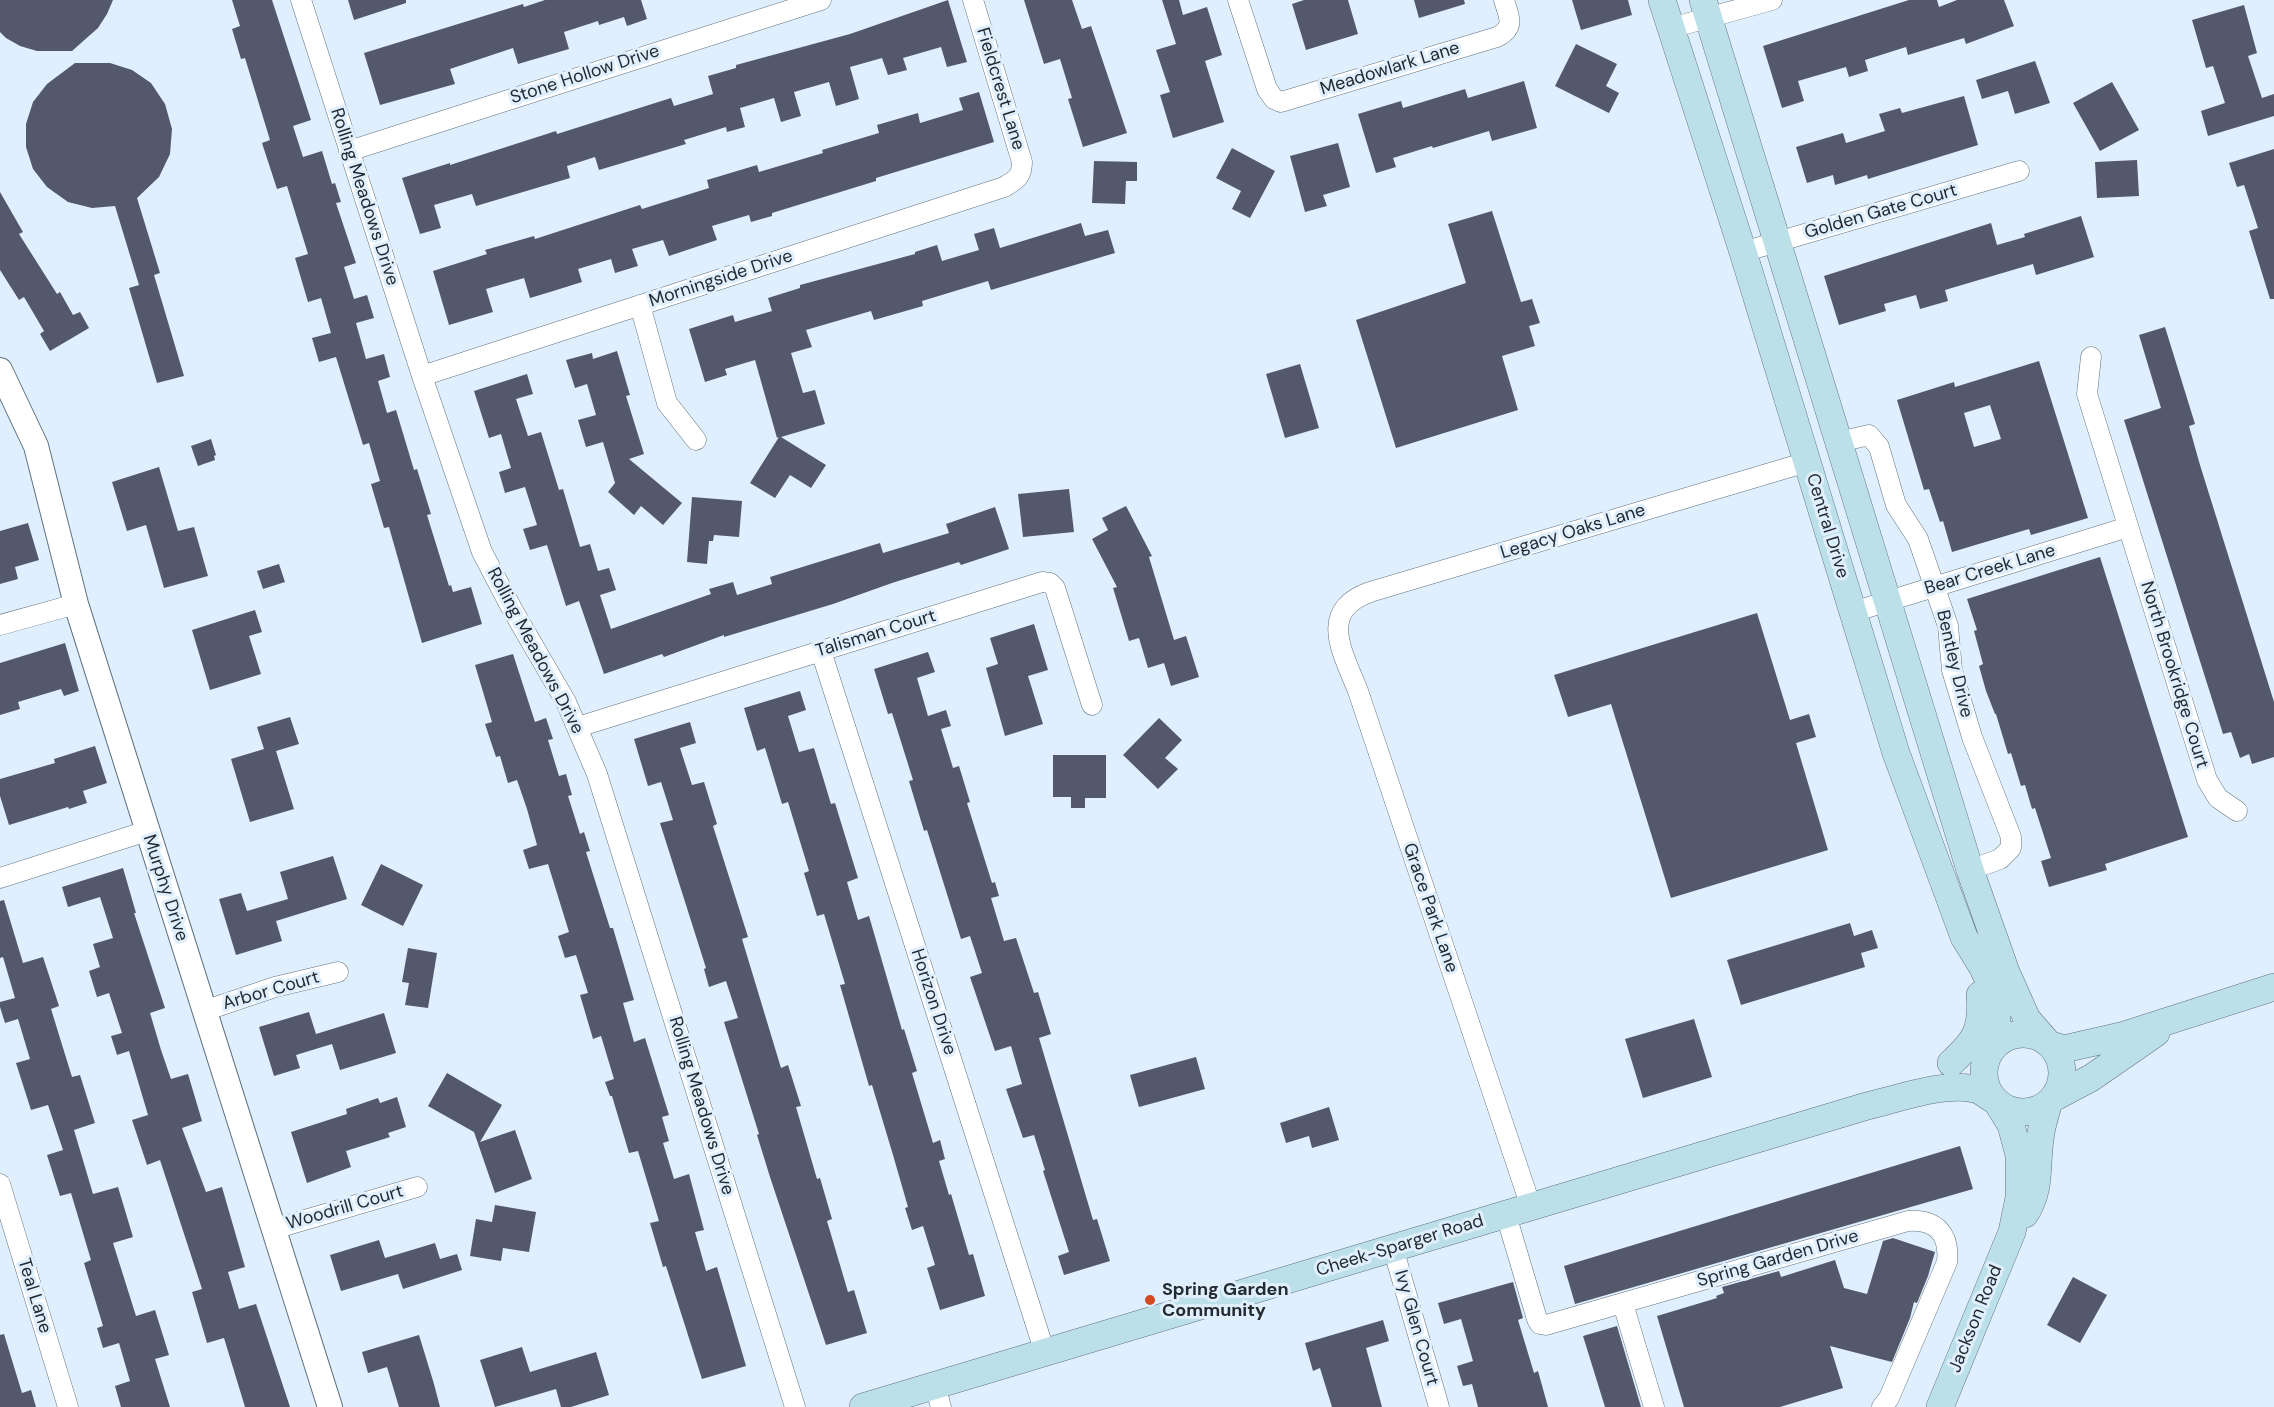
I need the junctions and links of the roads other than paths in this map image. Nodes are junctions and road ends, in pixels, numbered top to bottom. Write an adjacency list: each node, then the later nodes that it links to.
1 (301, 0): 10 (street, Rolling Meadows Drive)
2 (821, 0): 10 (street, Stone Hollow Drive)
3 (973, 0): 12 (street, Fieldcrest Lane)
4 (1238, 0): 5 (street, Meadowlark Lane)
5 (1504, 0)
6 (1662, 0): 9 (main road, Central Drive)
7 (1772, 0): 8 (street)
8 (1706, 9): 9 (street); 13 (main road, Central Drive)
9 (1671, 28): 14 (main road, Central Drive)
10 (349, 151): 18 (street, Rolling Meadows Drive)
11 (2019, 171): 13 (street, Golden Gate Court)
12 (1019, 178): 15 (street, Morningside Drive)
13 (1778, 242): 14 (street, Golden Gate Court); 20 (main road, Central Drive)
14 (1743, 252): 21 (main road, Central Drive)
15 (640, 305): 18 (street, Morningside Drive); 19 (street)
16 (2091, 357): 22 (street, North Brookridge Court)
17 (0, 370): 25 (street, Murphy Drive)
18 (422, 376): 31 (street, Rolling Meadows Drive)
19 (696, 440)
20 (1839, 442): 23 (street, Bentley Drive); 24 (main road, Central Drive)
21 (1807, 462): 26 (street, Legacy Oaks Lane); 27 (main road, Central Drive)
22 (2128, 527): 23 (street, Bear Creek Lane); 32 (street, North Brookridge Court)
23 (1935, 587): 24 (street, Bear Creek Lane); 34 (street, Bentley Drive)
24 (1888, 602): 27 (street, Bear Creek Lane); 34 (main road, Central Drive)
25 (76, 604): 28 (street); 33 (street, Murphy Drive)
26 (1343, 609): 49 (street, Grace Park Lane)
27 (1853, 612): 36 (main road, Central Drive)
28 (0, 625)
29 (821, 651): 30 (street, Talisman Court); 31 (street, Talisman Court); 54 (street, Horizon Drive)
30 (1092, 705)
31 (578, 727): 58 (street, Rolling Meadows Drive)
32 (2237, 811)
33 (147, 831): 35 (street); 39 (street, Murphy Drive)
34 (1970, 870): 41 (main road, Central Drive)
35 (0, 878)
36 (1964, 937): 42 (main road, Central Drive); 43 (main road)
37 (338, 972): 39 (street, Arbor Court)
38 (2274, 987): 40 (main road)
39 (204, 1011): 50 (street, Murphy Drive)
40 (2181, 1015): 41 (main road); 44 (main road)
41 (2049, 1044): 42 (main road); 44 (main road)
42 (1994, 1046): 43 (main road, Cheek-Sparger Road); 45 (main road)
43 (1951, 1064): 46 (main road, Cheek-Sparger Road)
44 (2051, 1100): 45 (main road); 51 (main road, Jackson Road)
45 (1996, 1102): 46 (main road, Cheek-Sparger Road); 51 (main road, Jackson Road)
46 (1867, 1106): 49 (main road, Cheek-Sparger Road)
47 (0, 1184): 56 (street, Teal Lane)
48 (417, 1187): 50 (street, Woodrill Court)
49 (1518, 1211): 52 (main road, Cheek-Sparger Road); 53 (street, Spring Garden Drive)
50 (274, 1228): 57 (street, Murphy Drive)
51 (2012, 1232): 63 (main road, Jackson Road)
52 (1393, 1248): 54 (main road, Cheek-Sparger Road); 60 (street, Ivy Glen Court)
53 (1623, 1304): 61 (street); 62 (street, Spring Garden Drive)
54 (1045, 1353): 55 (main road, Cheek-Sparger Road)
55 (925, 1398): 59 (main road, Cheek-Sparger Road)
56 (68, 1407)
57 (330, 1407)
58 (795, 1407)
59 (863, 1407)
60 (1439, 1407)
61 (1654, 1407)
62 (1882, 1407)
63 (1940, 1407)

